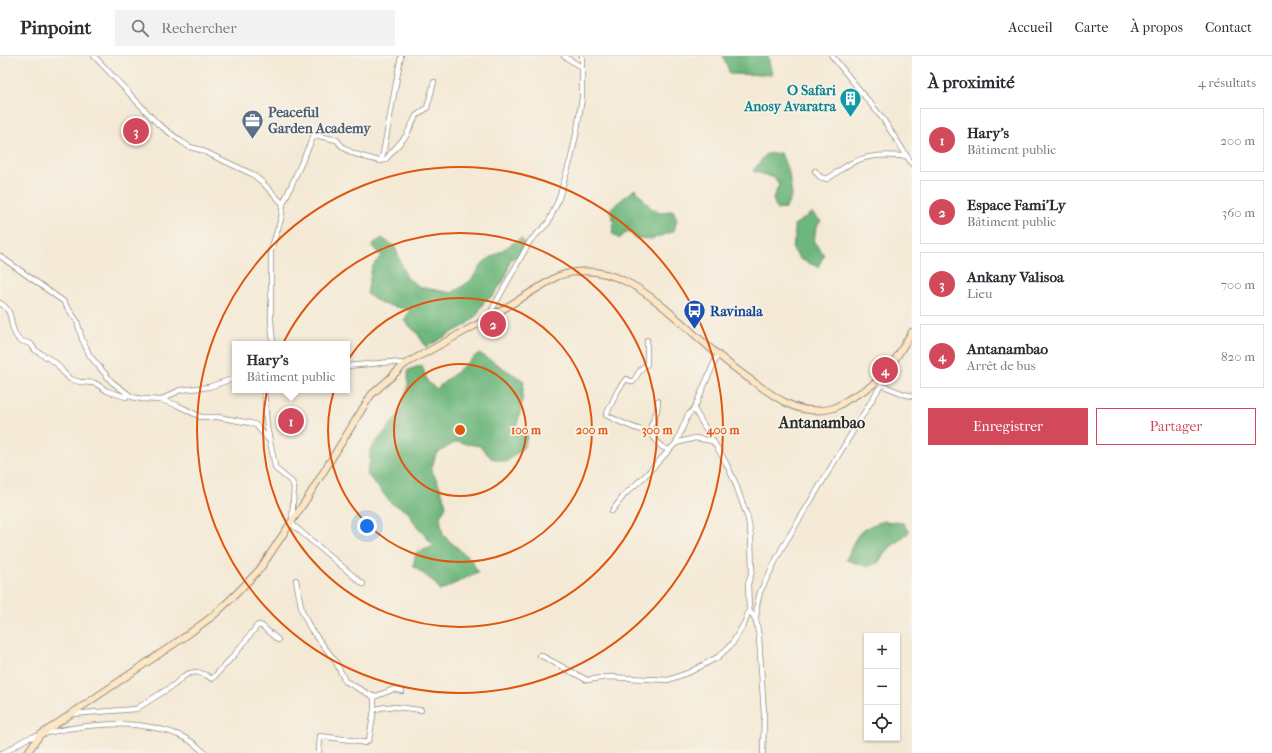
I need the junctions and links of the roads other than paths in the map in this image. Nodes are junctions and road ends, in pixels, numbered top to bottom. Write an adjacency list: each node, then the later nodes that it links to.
1 (94, 56): 12 (street)
2 (401, 56): 9 (street)
3 (564, 56): 6 (street)
4 (582, 56): 6 (street)
5 (832, 56): 8 (street)
6 (582, 67): 15 (street)
7 (434, 82): 9 (street)
8 (906, 156): 10 (street); 11 (street)
9 (380, 161): 12 (street)
10 (912, 164)
11 (815, 171)
12 (283, 204): 18 (street)
13 (0, 256): 27 (street)
14 (0, 303): 26 (street)
15 (487, 319): 19 (main road); 20 (main road)
16 (912, 332): 23 (main road)
17 (647, 340): 30 (street)
18 (273, 341)
19 (718, 354): 23 (main road); 29 (street)
20 (405, 364): 21 (street); 36 (main road)
21 (350, 366)
22 (232, 379): 27 (street)
23 (881, 382): 25 (street); 40 (street)
24 (264, 393): 32 (street)
25 (912, 396)
26 (126, 397)
27 (161, 400): 32 (street)
28 (658, 401): 30 (street)
29 (694, 409): 31 (street); 33 (street)
30 (648, 433): 34 (street)
31 (713, 441): 33 (street); 39 (street)
32 (270, 443): 36 (street)
33 (676, 443): 34 (street)
34 (669, 450): 35 (street)
35 (612, 511)
36 (292, 522): 38 (street); 47 (main road)
37 (296, 580): 44 (street)
38 (363, 584)
39 (749, 610): 40 (street); 42 (street)
40 (756, 620): 53 (street)
41 (278, 640): 47 (street)
42 (540, 655)
43 (402, 691): 44 (street)
44 (374, 697): 45 (street)
45 (374, 710): 46 (street); 52 (street)
46 (421, 710)
47 (70, 714): 48 (main road)
48 (40, 735): 49 (street); 50 (main road); 51 (street)
49 (2, 753)
50 (27, 753)
51 (205, 753)
52 (319, 753)
53 (763, 753)

